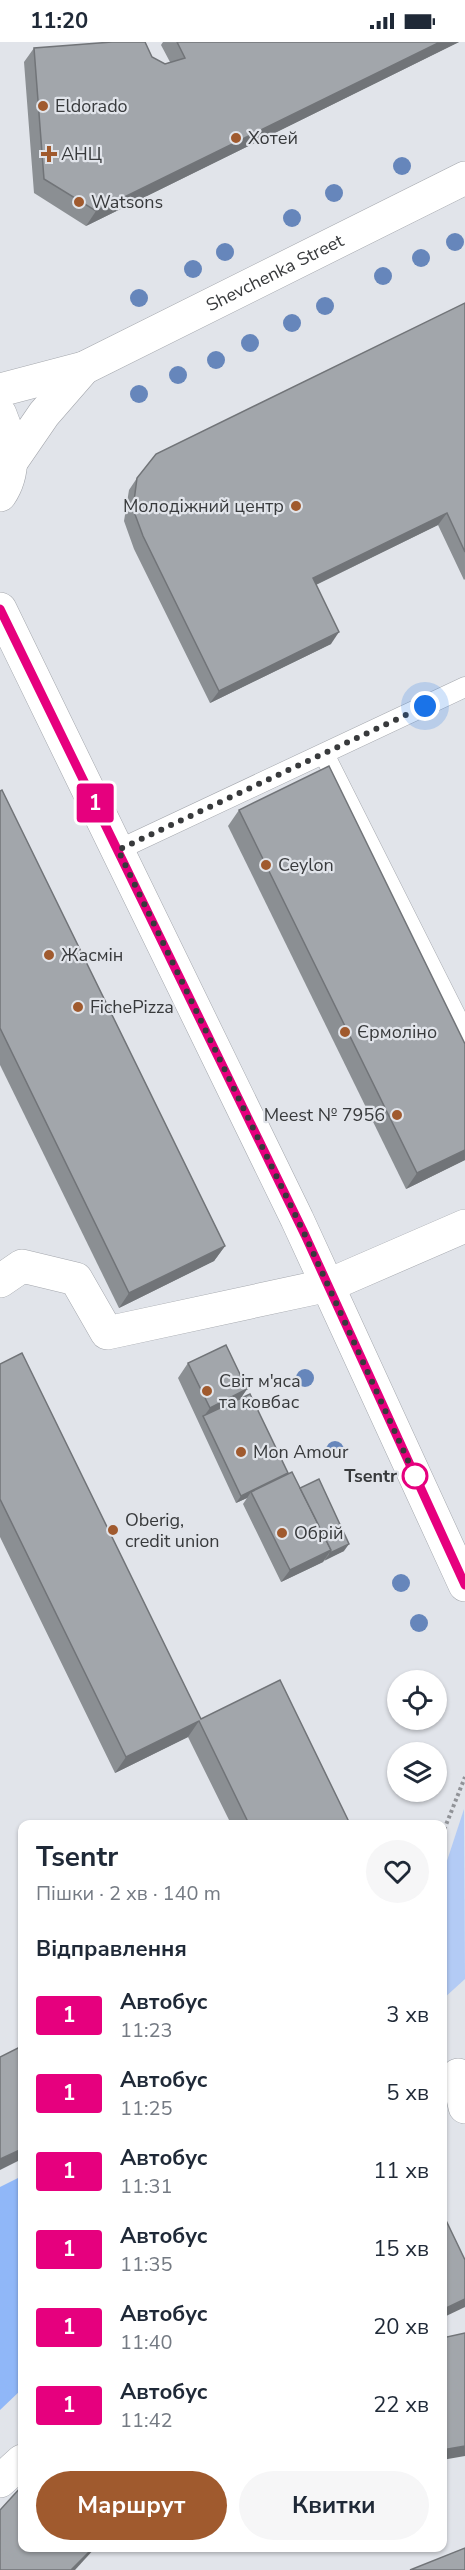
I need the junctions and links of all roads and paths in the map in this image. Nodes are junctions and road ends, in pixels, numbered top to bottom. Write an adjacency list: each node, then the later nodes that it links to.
1 (465, 178): 2 (street, Shevchenka Street)
2 (84, 368): 3 (street, Shevchenka Street); 5 (street, Shevchenka Street)
3 (0, 390)
4 (0, 414): 5 (street)
5 (4, 490)
6 (0, 609): 9 (street)
7 (465, 687): 8 (lane)
8 (324, 754): 9 (lane); 10 (lane)
9 (118, 850): 13 (street)
10 (465, 1034)
11 (465, 1226): 13 (street)
12 (0, 1281): 13 (street)
13 (328, 1285): 14 (street)
14 (465, 1585)
15 (465, 1777): 16 (path)
16 (447, 1822)
17 (455, 2078): 18 (street)
18 (465, 2107)
19 (18, 2465): 20 (street)
20 (0, 2481)

